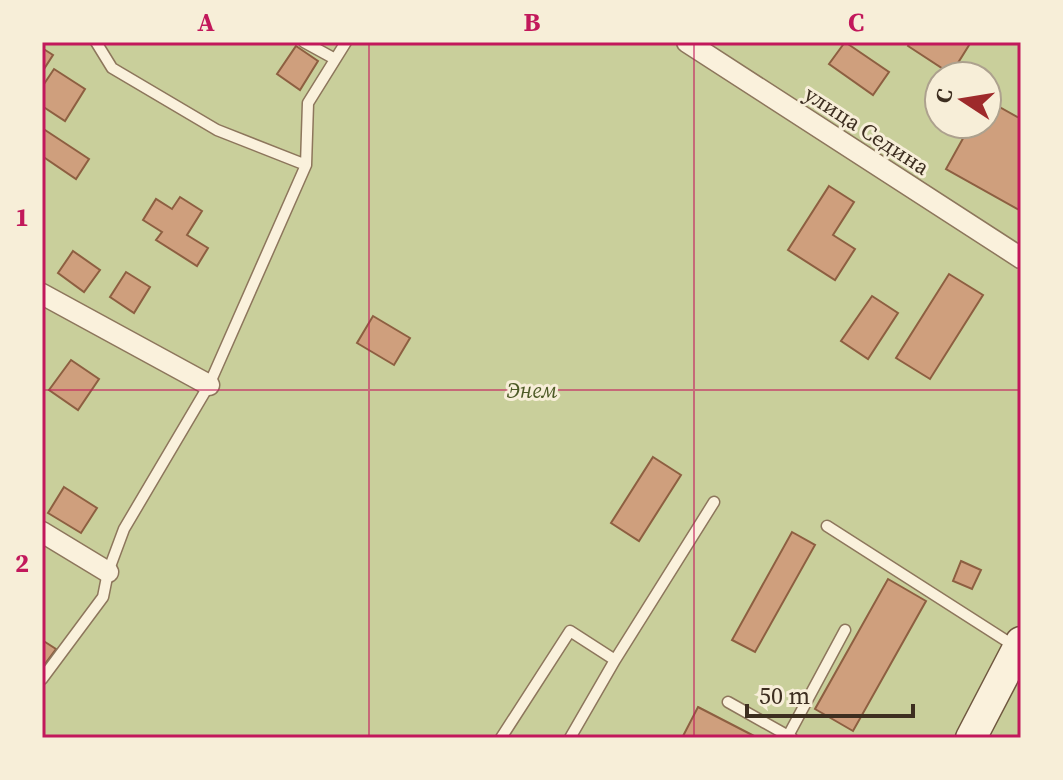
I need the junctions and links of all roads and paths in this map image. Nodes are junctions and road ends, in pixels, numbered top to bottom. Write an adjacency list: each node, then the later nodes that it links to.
1 (96, 42): 6 (lane)
2 (304, 42): 5 (lane)
3 (346, 42): 5 (lane)
4 (687, 42): 7 (street, улица Седина)
5 (335, 59): 6 (lane)
6 (306, 165): 9 (lane)
7 (1021, 258)
8 (42, 294): 9 (street)
9 (209, 385): 13 (lane)
10 (714, 502): 16 (lane)
11 (827, 526): 15 (lane)
12 (42, 532): 13 (street)
13 (108, 572): 17 (lane)
14 (845, 630): 19 (lane)
15 (1019, 645): 22 (main road)
16 (615, 660): 20 (lane); 21 (lane)
17 (42, 679)
18 (728, 702): 19 (lane)
19 (790, 737)
20 (501, 738)
21 (570, 738)
22 (971, 738)

